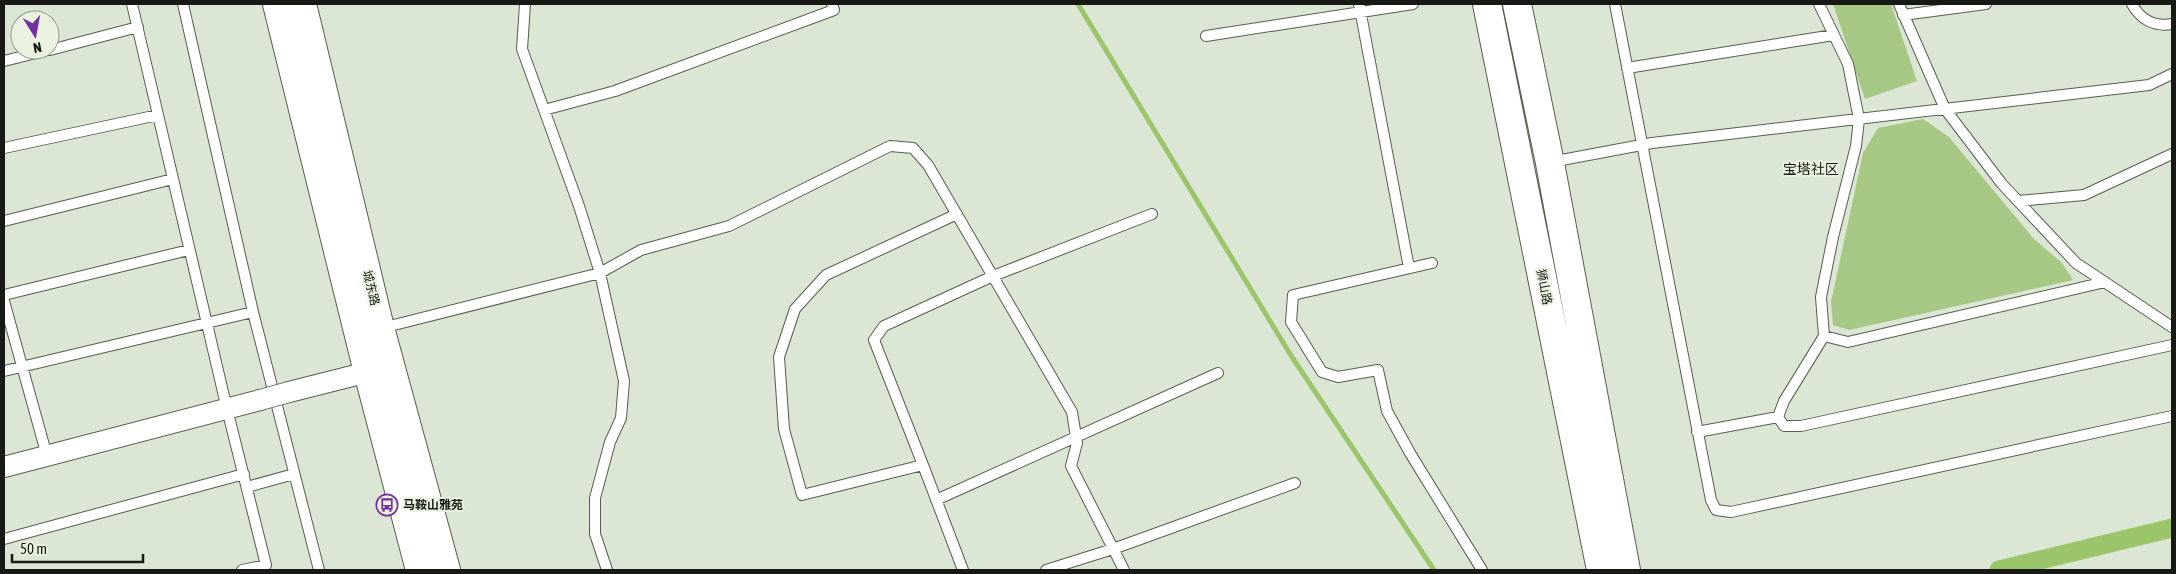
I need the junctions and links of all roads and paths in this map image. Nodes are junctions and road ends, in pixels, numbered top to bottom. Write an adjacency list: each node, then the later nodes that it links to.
1 (132, 4): 18 (lane)
2 (183, 4): 45 (lane)
3 (277, 4): 53 (street, 城东路)
4 (302, 4): 48 (street, 城东路)
5 (524, 4): 25 (lane)
6 (832, 4): 25 (lane)
7 (1413, 4): 15 (lane)
8 (1487, 4): 79 (street, 狮山路)
9 (1517, 4): 31 (street)
10 (1616, 4): 22 (lane)
11 (1819, 4): 19 (lane)
12 (1899, 4): 16 (lane)
13 (1986, 4): 16 (lane)
14 (2132, 4): 17 (lane)
15 (1359, 8): 20 (lane); 39 (lane)
16 (1904, 15): 24 (lane)
17 (2172, 24)
18 (138, 27): 21 (lane); 26 (lane)
19 (1834, 35): 22 (lane); 27 (lane)
20 (1206, 36)
21 (60, 47)
22 (1627, 68): 28 (lane)
23 (2172, 74): 24 (lane)
24 (1945, 109): 27 (lane); 33 (lane)
25 (544, 110): 40 (lane)
26 (158, 116): 29 (lane); 32 (lane)
27 (1859, 119): 28 (lane); 49 (lane)
28 (1641, 145): 31 (lane); 58 (lane)
29 (4, 148)
30 (2172, 154): 33 (lane)
31 (1550, 163): 80 (street)
32 (172, 179): 36 (lane); 37 (lane)
33 (2018, 201): 42 (lane)
34 (957, 214): 40 (lane); 41 (lane); 61 (lane)
35 (1152, 214): 41 (lane)
36 (4, 221)
37 (189, 250): 43 (lane); 46 (lane)
38 (1432, 264): 39 (lane)
39 (1409, 268): 78 (lane)
40 (600, 273): 48 (lane); 74 (lane)
41 (993, 276): 59 (lane); 61 (lane)
42 (2105, 282): 47 (lane); 49 (lane)
43 (4, 295)
44 (4, 301): 51 (lane)
45 (252, 312): 46 (lane); 64 (lane)
46 (207, 322): 51 (lane); 55 (lane)
47 (2172, 327)
48 (380, 328): 73 (street, 城东路)
49 (1824, 336): 57 (lane)
50 (2172, 345): 57 (lane)
51 (22, 366): 52 (lane); 60 (lane)
52 (4, 371)
53 (368, 372): 55 (street, bridge); 72 (street, 城东路)
54 (1218, 373): 59 (lane)
55 (227, 408): 60 (street); 63 (lane)
56 (2172, 416): 58 (lane)
57 (1778, 417): 58 (lane)
58 (1697, 432)
59 (1076, 438): 67 (lane); 69 (lane)
60 (47, 456): 62 (street)
61 (923, 465): 67 (lane)
62 (4, 467)
63 (244, 474): 66 (lane); 68 (lane)
64 (294, 474): 66 (lane); 71 (lane)
65 (1295, 483): 69 (lane)
66 (247, 487): 70 (lane)
67 (936, 500): 75 (lane)
68 (4, 539)
69 (1113, 549): 76 (lane); 77 (lane)
70 (242, 570)
71 (318, 570)
72 (420, 570)
73 (446, 570)
74 (607, 570)
75 (963, 570)
76 (1046, 570)
77 (1124, 570)
78 (1482, 570)
79 (1601, 570)
80 (1626, 570)

